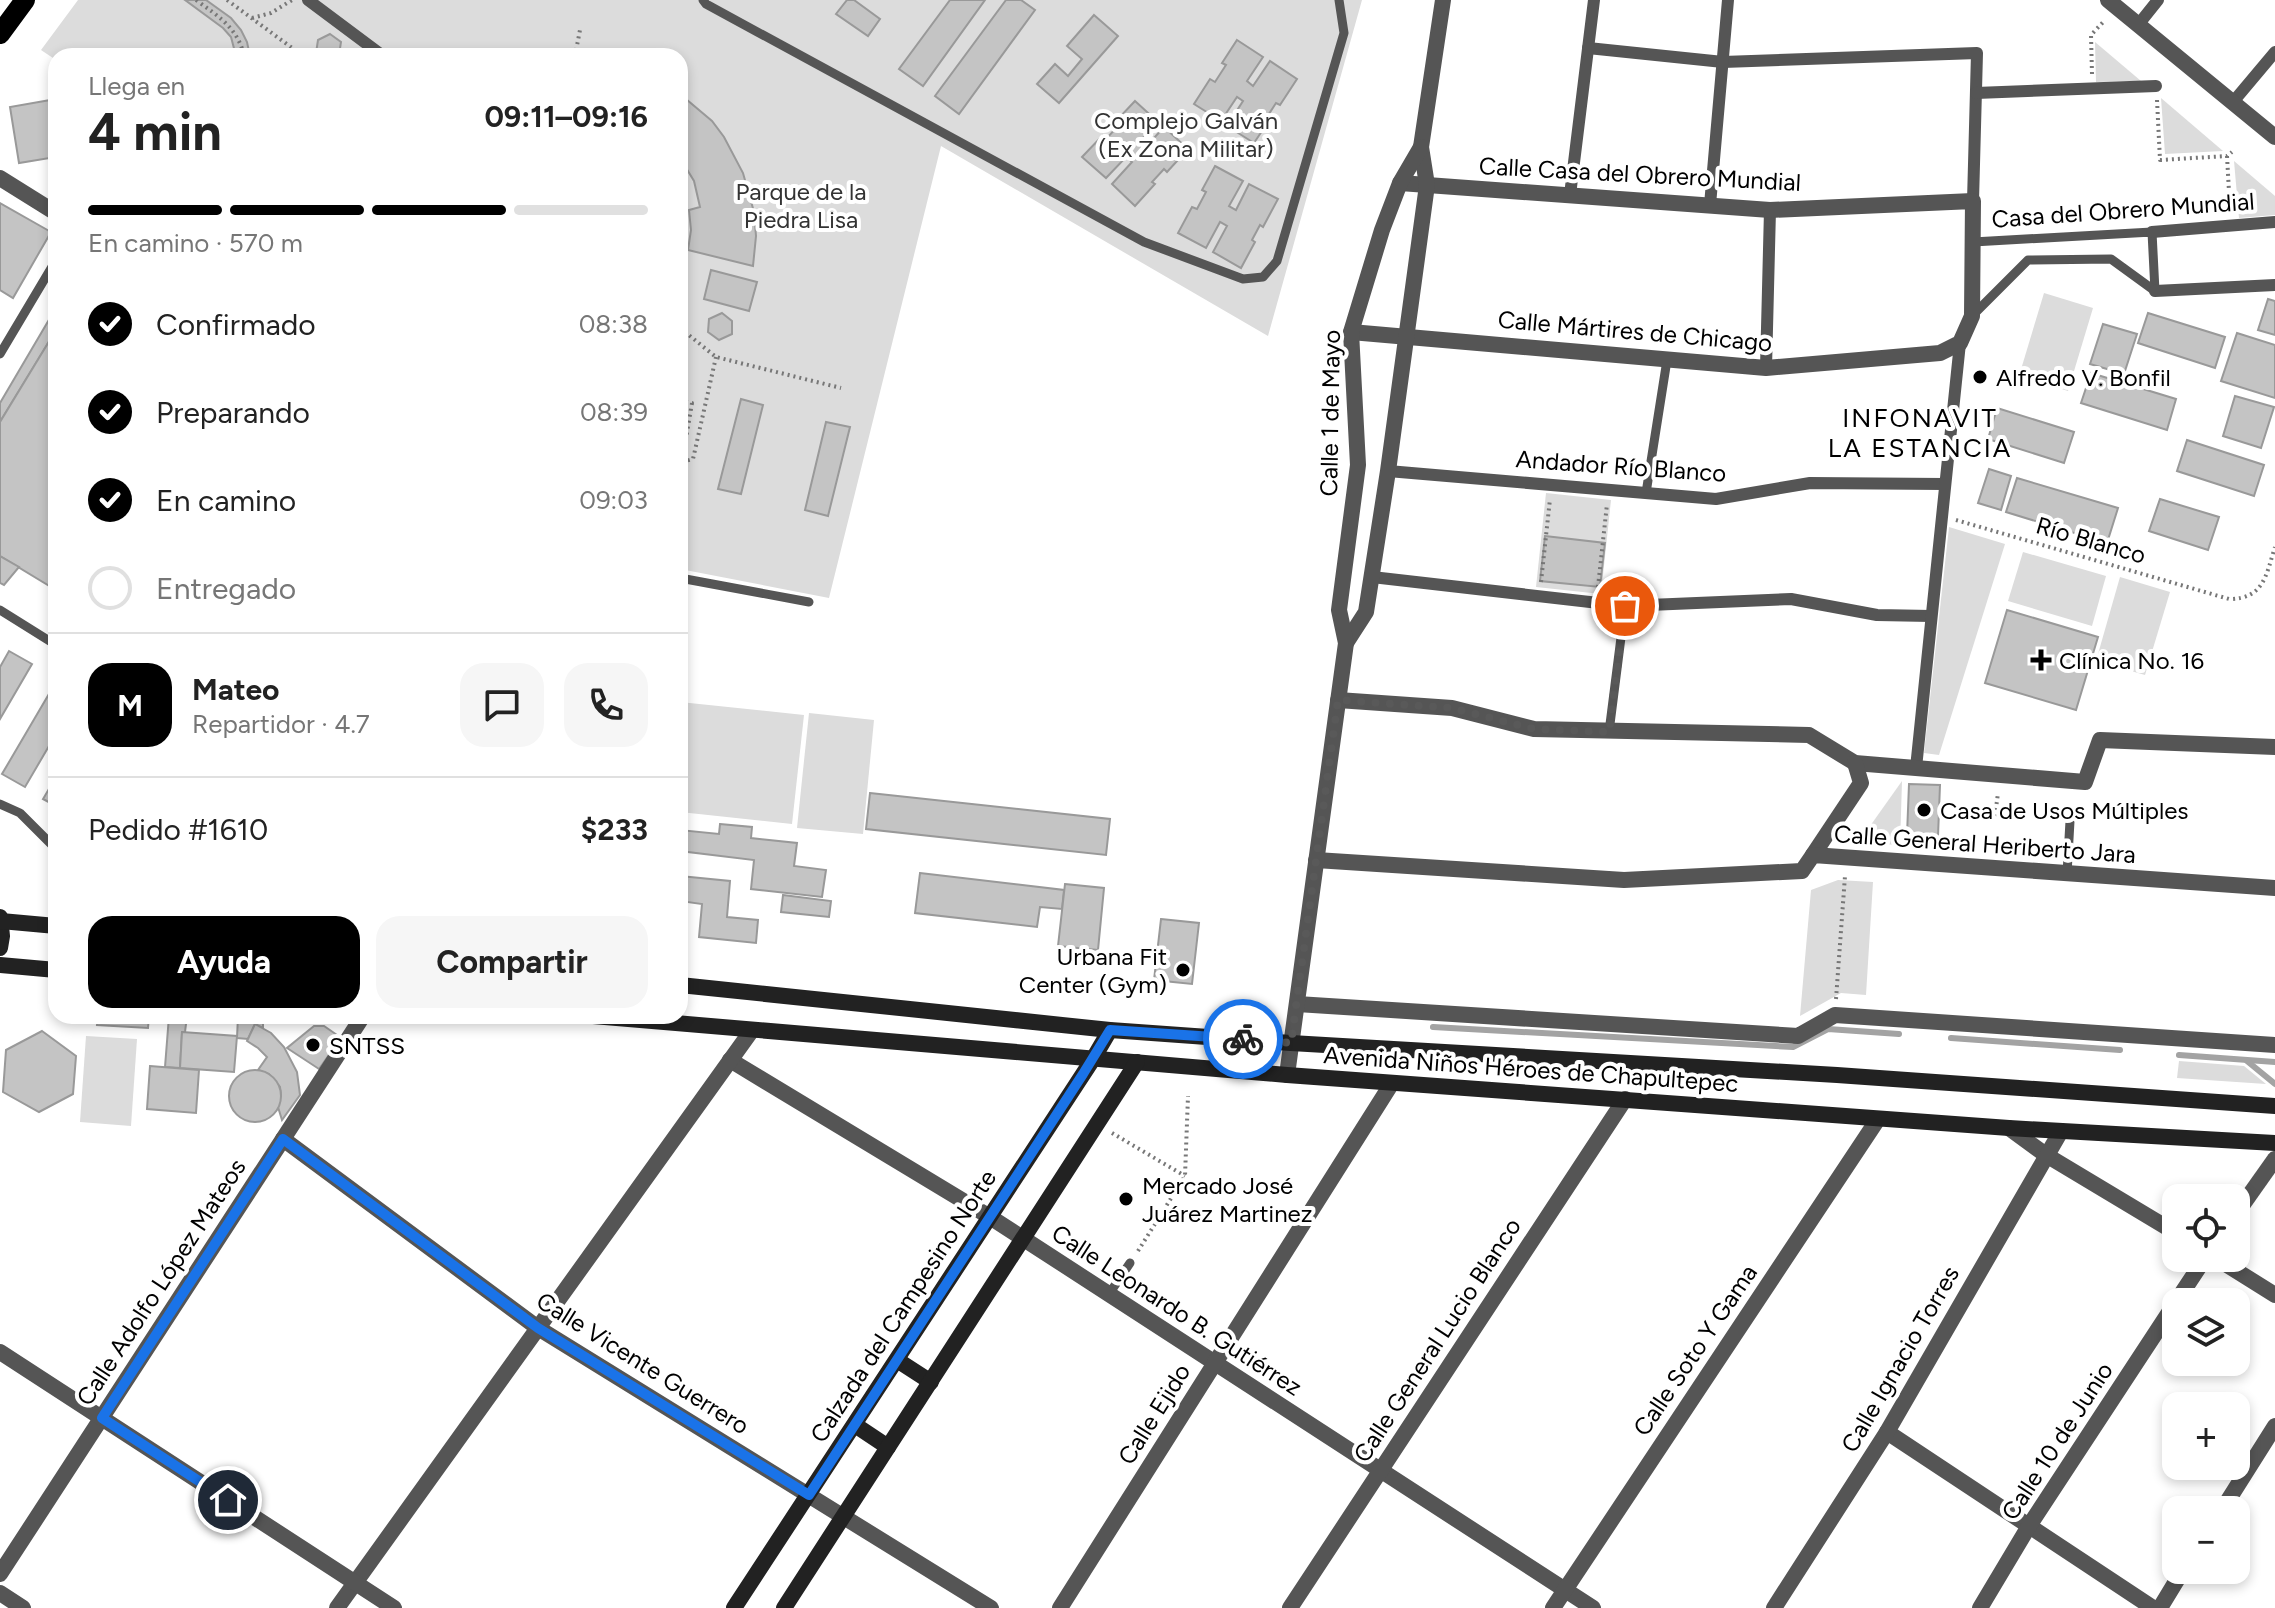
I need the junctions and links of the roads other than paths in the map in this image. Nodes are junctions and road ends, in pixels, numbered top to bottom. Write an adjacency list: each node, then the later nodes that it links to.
1 (25, 0): 11 (main road)
2 (308, 0): 12 (street)
3 (703, 0): 4 (lane)
4 (1339, 0)
5 (1443, 0): 20 (street, Calle 1 de Mayo)
6 (1594, 0): 13 (street)
7 (1728, 0): 15 (street)
8 (2158, 0): 10 (street)
9 (2112, 3): 10 (street)
10 (2138, 25): 18 (street)
11 (0, 34)
12 (372, 48)
13 (1588, 48): 15 (street); 24 (street)
14 (2275, 52): 18 (street)
15 (1723, 62): 17 (street); 26 (street)
16 (2156, 86): 17 (street)
17 (1976, 93): 25 (street)
18 (2233, 102): 19 (street)
19 (2275, 137)
20 (1421, 147): 22 (street, Calle 1 de Mayo); 23 (street, Calle 1 de Mayo)
21 (0, 178): 27 (street)
22 (1400, 183): 23 (street, Calle Casa del Obrero Mundial); 36 (street, Calle 1 de Mayo)
23 (1427, 185): 24 (street, Calle Casa del Obrero Mundial); 37 (street, Calle 1 de Mayo)
24 (1570, 195): 26 (street, Calle Casa del Obrero Mundial)
25 (1973, 201): 28 (street, Calle Casa del Obrero Mundial); 31 (street)
26 (1710, 205): 28 (street, Calle Casa del Obrero Mundial)
27 (48, 208)
28 (1770, 210): 42 (street)
29 (2275, 222): 30 (street, Casa del Obrero Mundial)
30 (2152, 232): 31 (lane, Casa del Obrero Mundial); 34 (lane)
31 (1973, 242): 35 (street)
32 (48, 272): 38 (lane)
33 (2275, 285): 34 (street)
34 (2155, 291): 35 (lane)
35 (1972, 316): 39 (street)
36 (1351, 332): 37 (street, Calle Mártires de Chicago); 53 (street, Calle 1 de Mayo)
37 (1406, 337): 41 (street, Calle Mártires de Chicago); 43 (street, Calle 1 de Mayo)
38 (3, 340): 40 (lane)
39 (1960, 343): 42 (street, Calle Mártires de Chicago); 44 (street)
40 (0, 354)
41 (1667, 360): 42 (street, Calle Mártires de Chicago); 45 (lane)
42 (1766, 368)
43 (1388, 471): 45 (street, Andador Río Blanco); 46 (street, Calle 1 de Mayo)
44 (1945, 484): 45 (street, Andador Río Blanco); 51 (street)
45 (1646, 493)
46 (1372, 577): 49 (street); 53 (street, Calle 1 de Mayo)
47 (688, 579): 48 (lane)
48 (809, 602)
49 (1625, 606): 51 (street); 55 (lane)
50 (0, 610): 52 (lane)
51 (1931, 616): 58 (street)
52 (48, 640)
53 (1346, 643): 54 (street, Calle 1 de Mayo)
54 (1338, 700): 55 (street); 63 (street, Calle 1 de Mayo)
55 (1609, 732): 57 (street)
56 (2275, 747): 58 (street)
57 (1855, 763): 58 (street); 62 (street)
58 (1916, 768)
59 (0, 804): 61 (lane)
60 (2070, 821): 64 (lane)
61 (48, 841)
62 (1813, 855): 63 (street, Calle General Heriberto Jara); 64 (street, Calle General Heriberto Jara)
63 (1316, 860): 72 (street, Calle 1 de Mayo)
64 (2067, 874): 65 (street, Calle General Heriberto Jara)
65 (2275, 888)
66 (1, 919): 67 (main road); 68 (main road)
67 (48, 925)
68 (0, 948)
69 (0, 965): 70 (main road)
70 (48, 969)
71 (688, 986): 76 (main road, Avenida Niños Héroes de Chapultepec)
72 (1297, 1004): 77 (street, Calle 1 de Mayo); 78 (street)
73 (358, 1024): 89 (street, Calle Adolfo López Mateos)
74 (684, 1024): 75 (main road, Avenida Niños Héroes de Chapultepec)
75 (752, 1030): 79 (main road, Avenida Niños Héroes de Chapultepec); 80 (street)
76 (1110, 1030): 77 (main road, Avenida Niños Héroes de Chapultepec); 79 (main road, Calzada del Campesino Norte)
77 (1291, 1043): 82 (street, Calle 1 de Mayo); 85 (main road, Avenida Niños Héroes de Chapultepec)
78 (2275, 1045)
79 (1093, 1059): 81 (main road, Avenida Niños Héroes de Chapultepec); 94 (main road, Calzada del Campesino Norte)
80 (730, 1060): 94 (street, Calle Leonardo B. Gutiérrez); 102 (street)
81 (1137, 1062): 82 (main road, Avenida Niños Héroes de Chapultepec); 96 (main road)
82 (1287, 1075): 83 (main road, Avenida Niños Héroes de Chapultepec)
83 (1392, 1083): 84 (main road, Avenida Niños Héroes de Chapultepec); 105 (street, Calle Ejido)
84 (1625, 1099): 86 (main road, Avenida Niños Héroes de Chapultepec); 112 (street, Calle General Lucio Blanco)
85 (2275, 1106)
86 (1878, 1119): 87 (main road, Avenida Niños Héroes de Chapultepec); 120 (street, Calle Soto Y Gama)
87 (2009, 1128): 88 (main road, Avenida Niños Héroes de Chapultepec); 91 (street)
88 (2061, 1131): 90 (main road, Avenida Niños Héroes de Chapultepec); 91 (street, Calle Ignacio Torres)
89 (283, 1139): 102 (street, Calle Vicente Guerrero); 107 (street, Calle Adolfo López Mateos)
90 (2275, 1143)
91 (2046, 1155): 95 (street); 110 (street, Calle Ignacio Torres)
92 (2275, 1159): 93 (street)
93 (2250, 1194)
94 (990, 1217): 96 (street, Calle Leonardo B. Gutiérrez); 104 (main road, Calzada del Campesino Norte)
95 (2162, 1225)
96 (1024, 1239): 99 (street, Calle Leonardo B. Gutiérrez); 106 (main road)
97 (1130, 1263): 99 (lane)
98 (2238, 1272): 100 (street)
99 (1109, 1294): 105 (street, Calle Leonardo B. Gutiérrez)
100 (2275, 1295)
101 (2162, 1323): 116 (street, Calle 10 de Junio)
102 (538, 1328): 113 (street, Calle Vicente Guerrero); 118 (street)
103 (0, 1352): 107 (street)
104 (897, 1360): 106 (main road); 108 (main road, Calzada del Campesino Norte)
105 (1215, 1364): 112 (street, Calle Leonardo B. Gutiérrez); 128 (street, Calle Ejido)
106 (931, 1382): 111 (main road)
107 (102, 1418): 117 (street, Calle Adolfo López Mateos); 118 (street)
108 (855, 1425): 111 (main road); 113 (main road, Calzada del Campesino Norte)
109 (2275, 1426): 114 (street)
110 (1887, 1432): 116 (street); 132 (street, Calle Ignacio Torres)
111 (888, 1447): 115 (main road)
112 (1380, 1470): 120 (street, Calle Leonardo B. Gutiérrez); 129 (street, Calle General Lucio Blanco)
113 (809, 1495): 115 (street, Calle Vicente Guerrero); 125 (main road, Calzada del Campesino Norte)
114 (2231, 1496)
115 (844, 1516): 126 (main road); 127 (street, Calle Vicente Guerrero)
116 (2029, 1526): 133 (street, Calle 10 de Junio); 134 (street)
117 (0, 1574)
118 (355, 1582): 123 (street); 124 (street)
119 (2175, 1584): 135 (street)
120 (1565, 1590): 130 (street, Calle Soto Y Gama); 131 (street, Calle Leonardo B. Gutiérrez)
121 (0, 1593): 122 (street)
122 (23, 1608)
123 (337, 1608)
124 (394, 1608)
125 (734, 1608)
126 (784, 1608)
127 (991, 1608)
128 (1060, 1608)
129 (1290, 1608)
130 (1553, 1608)
131 (1593, 1608)
132 (1774, 1608)
133 (1980, 1608)
134 (2153, 1608)
135 (2160, 1608)

